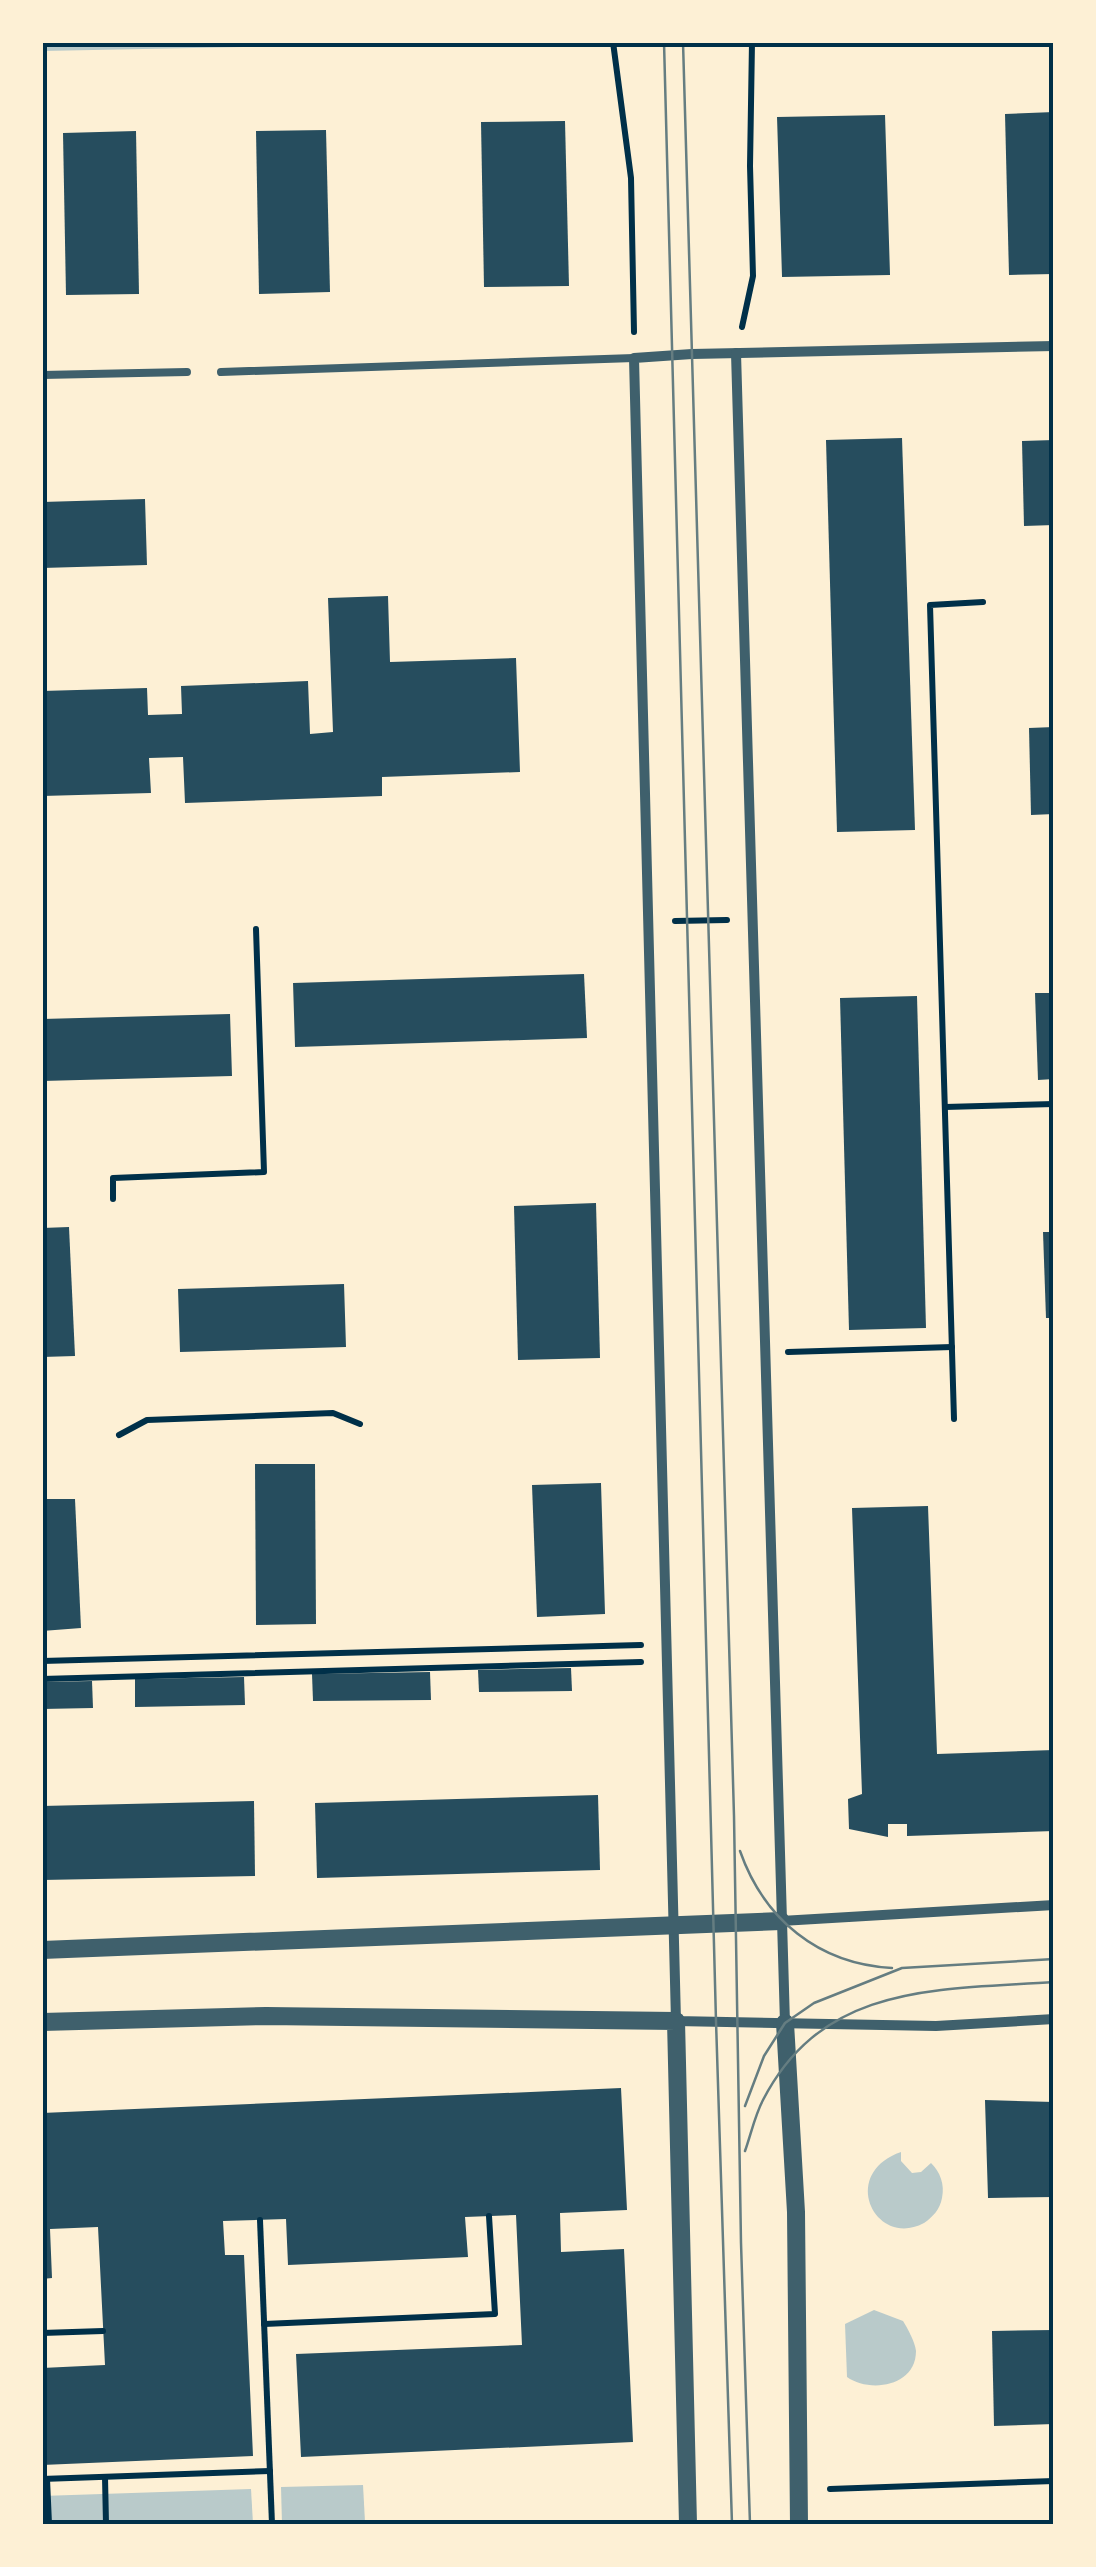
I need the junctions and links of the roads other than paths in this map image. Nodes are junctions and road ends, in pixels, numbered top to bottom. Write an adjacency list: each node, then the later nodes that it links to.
1 (1054, 346): 2 (street)
2 (736, 353): 3 (street); 8 (street)
3 (634, 358): 5 (lane); 9 (street)
4 (187, 372): 6 (lane)
5 (221, 372)
6 (42, 375)
7 (1054, 1905): 8 (street)
8 (782, 1922): 9 (street); 14 (street)
9 (674, 1924): 10 (street); 12 (street)
10 (42, 1950)
11 (1054, 2019): 14 (street)
12 (676, 2021): 13 (street); 14 (street); 15 (street)
13 (42, 2022)
14 (784, 2023): 16 (street)
15 (688, 2524)
16 (799, 2524)

